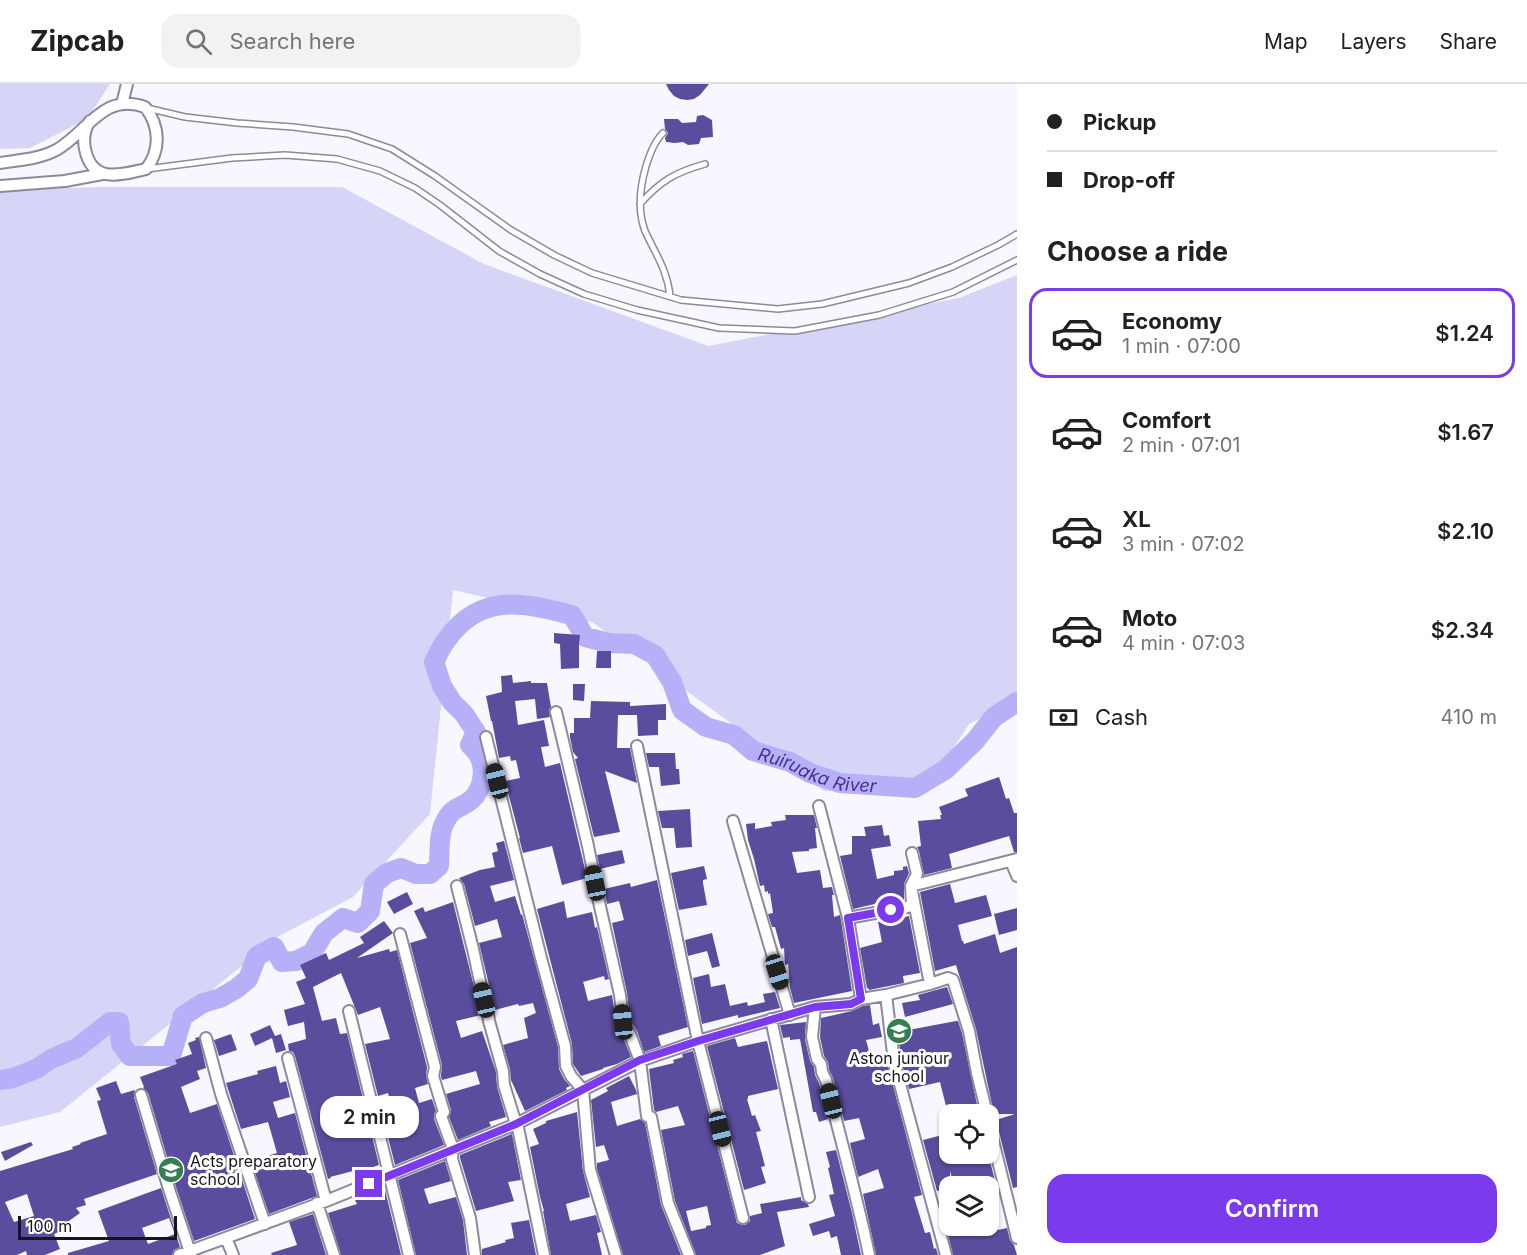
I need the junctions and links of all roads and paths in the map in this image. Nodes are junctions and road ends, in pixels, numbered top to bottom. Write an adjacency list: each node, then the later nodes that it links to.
1 (127, 84): 2 (street)
2 (122, 104): 3 (street); 4 (street)
3 (145, 107): 8 (street); 14 (lane)
4 (90, 122): 6 (street); 9 (street)
5 (663, 133): 11 (lane)
6 (0, 163)
7 (705, 164): 11 (lane)
8 (146, 169): 9 (street); 13 (lane)
9 (102, 174): 10 (street)
10 (0, 186)
11 (640, 204): 14 (lane)
12 (1017, 234): 14 (lane)
13 (1017, 260)
14 (670, 296)
15 (556, 711): 37 (street)
16 (486, 737): 38 (street)
17 (637, 746): 35 (street)
18 (819, 806): 25 (street)
19 (733, 820): 32 (street)
20 (912, 852): 24 (street)
21 (1014, 860): 22 (street); 24 (street)
22 (1017, 876)
23 (457, 886): 41 (street)
24 (911, 886): 25 (street); 27 (street)
25 (848, 918): 29 (street)
26 (400, 934): 42 (street)
27 (930, 984): 28 (street); 40 (street)
28 (886, 995): 29 (street); 60 (street)
29 (861, 999): 30 (street)
30 (815, 1007): 32 (street); 59 (street)
31 (349, 1011): 44 (street)
32 (790, 1015): 33 (street)
33 (771, 1019): 35 (street); 45 (street)
34 (206, 1038): 48 (street)
35 (698, 1041): 37 (street); 47 (street)
36 (288, 1058): 46 (street)
37 (640, 1060): 38 (street); 58 (street)
38 (583, 1090): 41 (street); 57 (street)
39 (141, 1095): 51 (street)
40 (985, 1104)
41 (517, 1124): 42 (street); 56 (street)
42 (453, 1149): 44 (street); 55 (street)
43 (999, 1164): 50 (street)
44 (390, 1175): 46 (street); 54 (street)
45 (809, 1197)
46 (321, 1202): 48 (street); 53 (street)
47 (743, 1218)
48 (265, 1224): 49 (street)
49 (226, 1238): 51 (street); 52 (street)
50 (1017, 1238)
51 (187, 1254)
52 (233, 1255)
53 (334, 1255)
54 (409, 1255)
55 (475, 1255)
56 (544, 1255)
57 (616, 1255)
58 (690, 1255)
59 (869, 1255)
60 (946, 1255)

